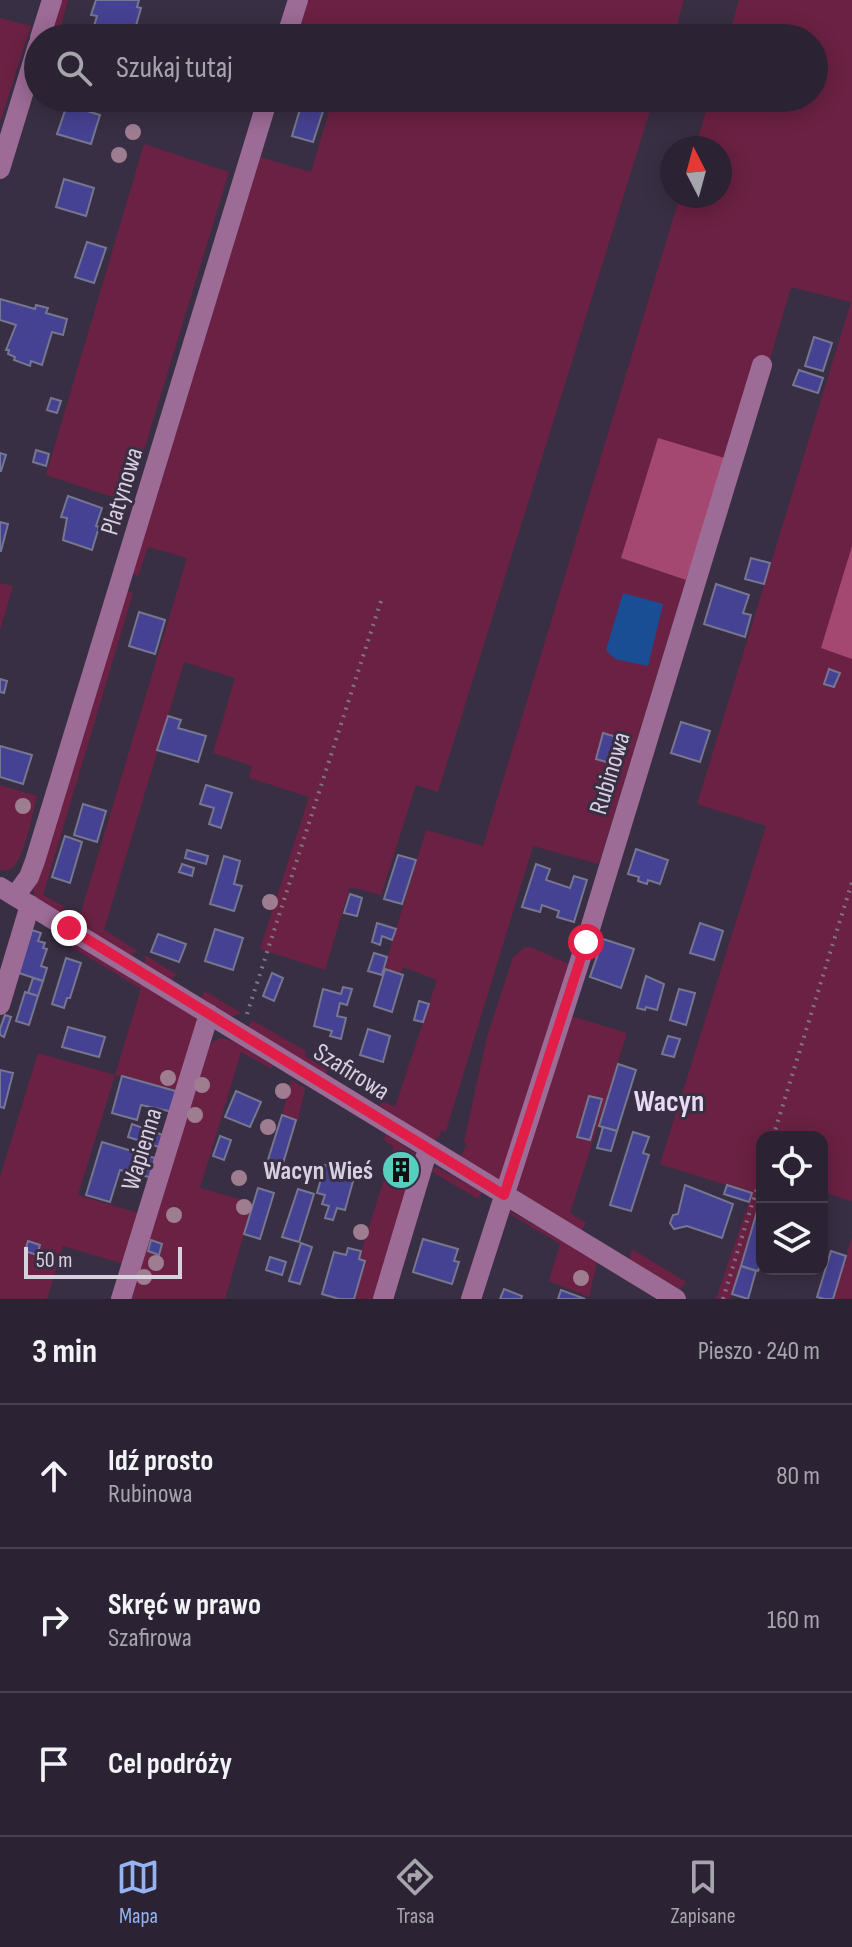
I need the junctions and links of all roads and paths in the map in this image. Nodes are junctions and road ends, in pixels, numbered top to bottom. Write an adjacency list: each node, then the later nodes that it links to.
1 (52, 0): 3 (street)
2 (298, 0): 4 (street)
3 (44, 24)
4 (290, 24)
5 (24, 91): 7 (street)
6 (264, 112): 11 (street, Platynowa)
7 (0, 169)
8 (762, 365): 18 (street, Rubinowa)
9 (382, 598): 14 (path)
10 (852, 882): 15 (path)
11 (15, 896): 12 (street, Platynowa); 13 (street, Szafirowa)
12 (0, 1005)
13 (209, 1014): 14 (street, Szafirowa); 19 (street, Wapienna)
14 (239, 1032): 16 (street, Szafirowa)
15 (775, 1131)
16 (428, 1149): 18 (street, Szafirowa); 20 (street)
17 (756, 1192): 23 (path)
18 (504, 1195): 21 (street, Rubinowa); 22 (street, Szafirowa)
19 (121, 1299)
20 (383, 1299)
21 (471, 1299)
22 (676, 1299)
23 (723, 1299)

